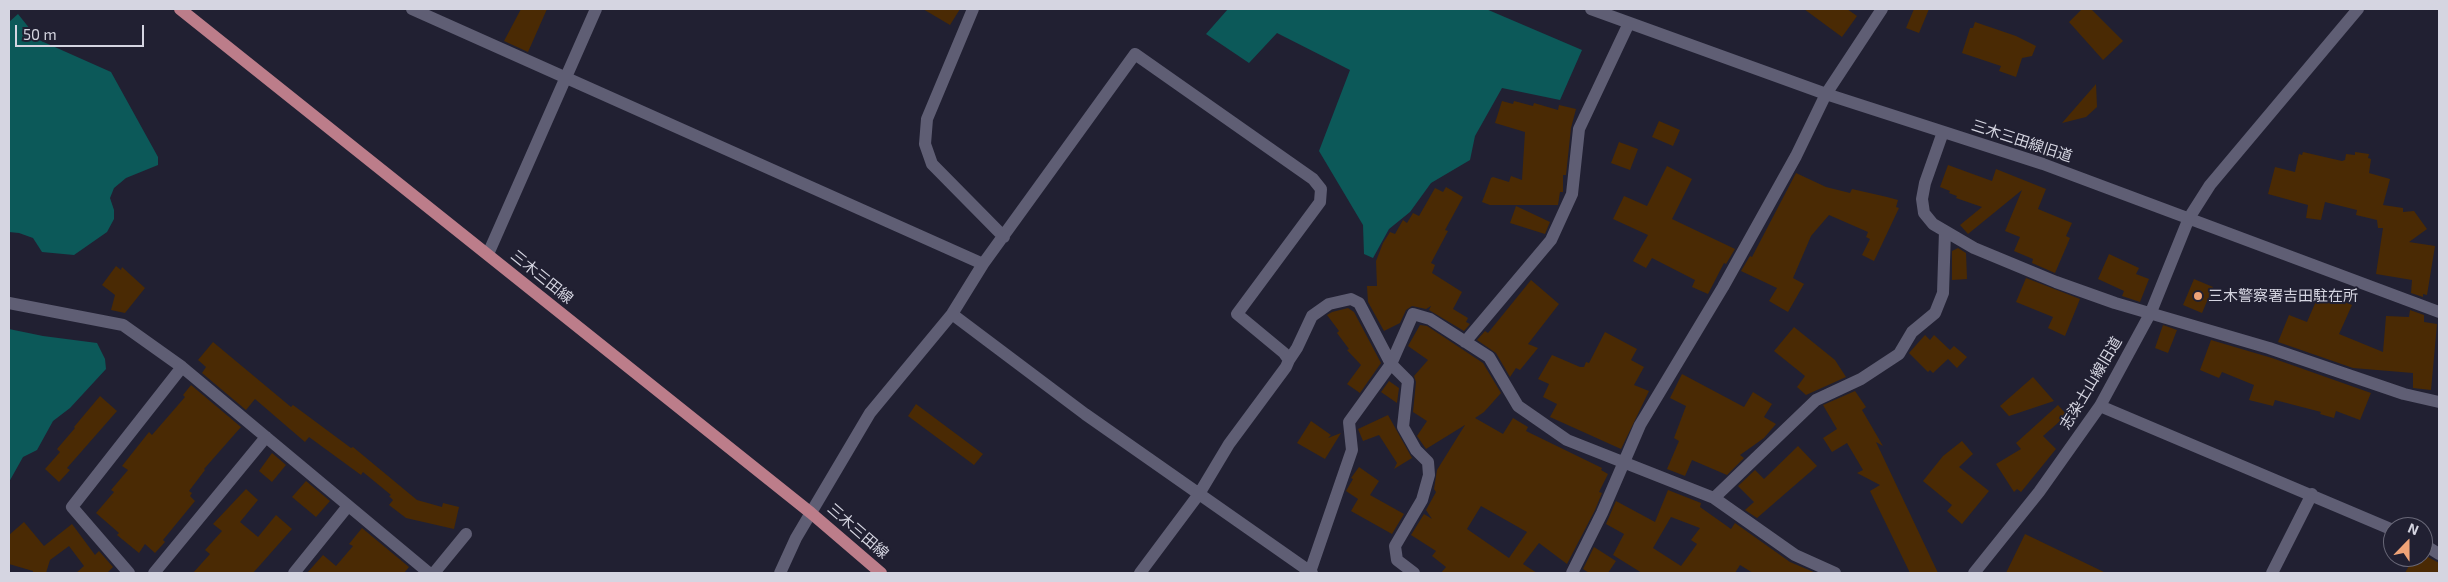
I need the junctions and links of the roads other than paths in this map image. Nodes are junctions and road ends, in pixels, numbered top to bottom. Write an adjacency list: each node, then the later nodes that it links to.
1 (180, 9): 15 (main road, 三木三田線)
2 (412, 9): 9 (street)
3 (596, 9): 9 (street)
4 (973, 9): 14 (street)
5 (1591, 9): 8 (street, 三木三田線旧道)
6 (1882, 9): 10 (street)
7 (2358, 9): 12 (street, 志染土山線旧道)
8 (1629, 23): 10 (street, 三木三田線旧道); 21 (street)
9 (565, 78): 15 (street); 16 (street)
10 (1826, 94): 11 (street, 三木三田線旧道); 28 (street)
11 (1943, 132): 12 (street, 三木三田線旧道); 13 (street)
12 (2189, 218): 18 (street, 志染土山線旧道); 19 (street, 三木三田線旧道)
13 (1945, 231): 18 (street); 31 (street)
14 (1004, 238): 16 (street); 22 (street)
15 (488, 254): 33 (main road, 三木三田線)
16 (983, 264): 20 (street)
17 (9, 303): 24 (street)
18 (2151, 312): 25 (street); 26 (street, 志染土山線旧道)
19 (2439, 312)
20 (952, 314): 29 (street); 33 (street)
21 (1465, 342): 23 (street); 28 (street)
22 (1289, 360): 23 (street); 29 (street)
23 (1391, 364): 44 (street); 45 (street)
24 (182, 367): 27 (street); 36 (street)
25 (2439, 402)
26 (2100, 406): 30 (street); 48 (street, 志染土山線旧道)
27 (266, 437): 32 (street); 37 (street)
28 (1625, 461): 31 (street); 46 (street)
29 (1199, 494): 43 (street); 44 (street)
30 (2312, 494): 34 (street); 49 (street)
31 (1714, 498): 47 (street)
32 (348, 506): 38 (street); 39 (street)
33 (811, 512): 41 (street); 42 (main road, 三木三田線)
34 (2383, 526)
35 (466, 534): 40 (street)
36 (129, 573)
37 (154, 573)
38 (294, 573)
39 (429, 573)
40 (434, 573)
41 (780, 573)
42 (882, 573)
43 (1140, 573)
44 (1311, 573)
45 (1414, 573)
46 (1572, 573)
47 (1835, 573)
48 (1974, 573)
49 (2272, 573)

